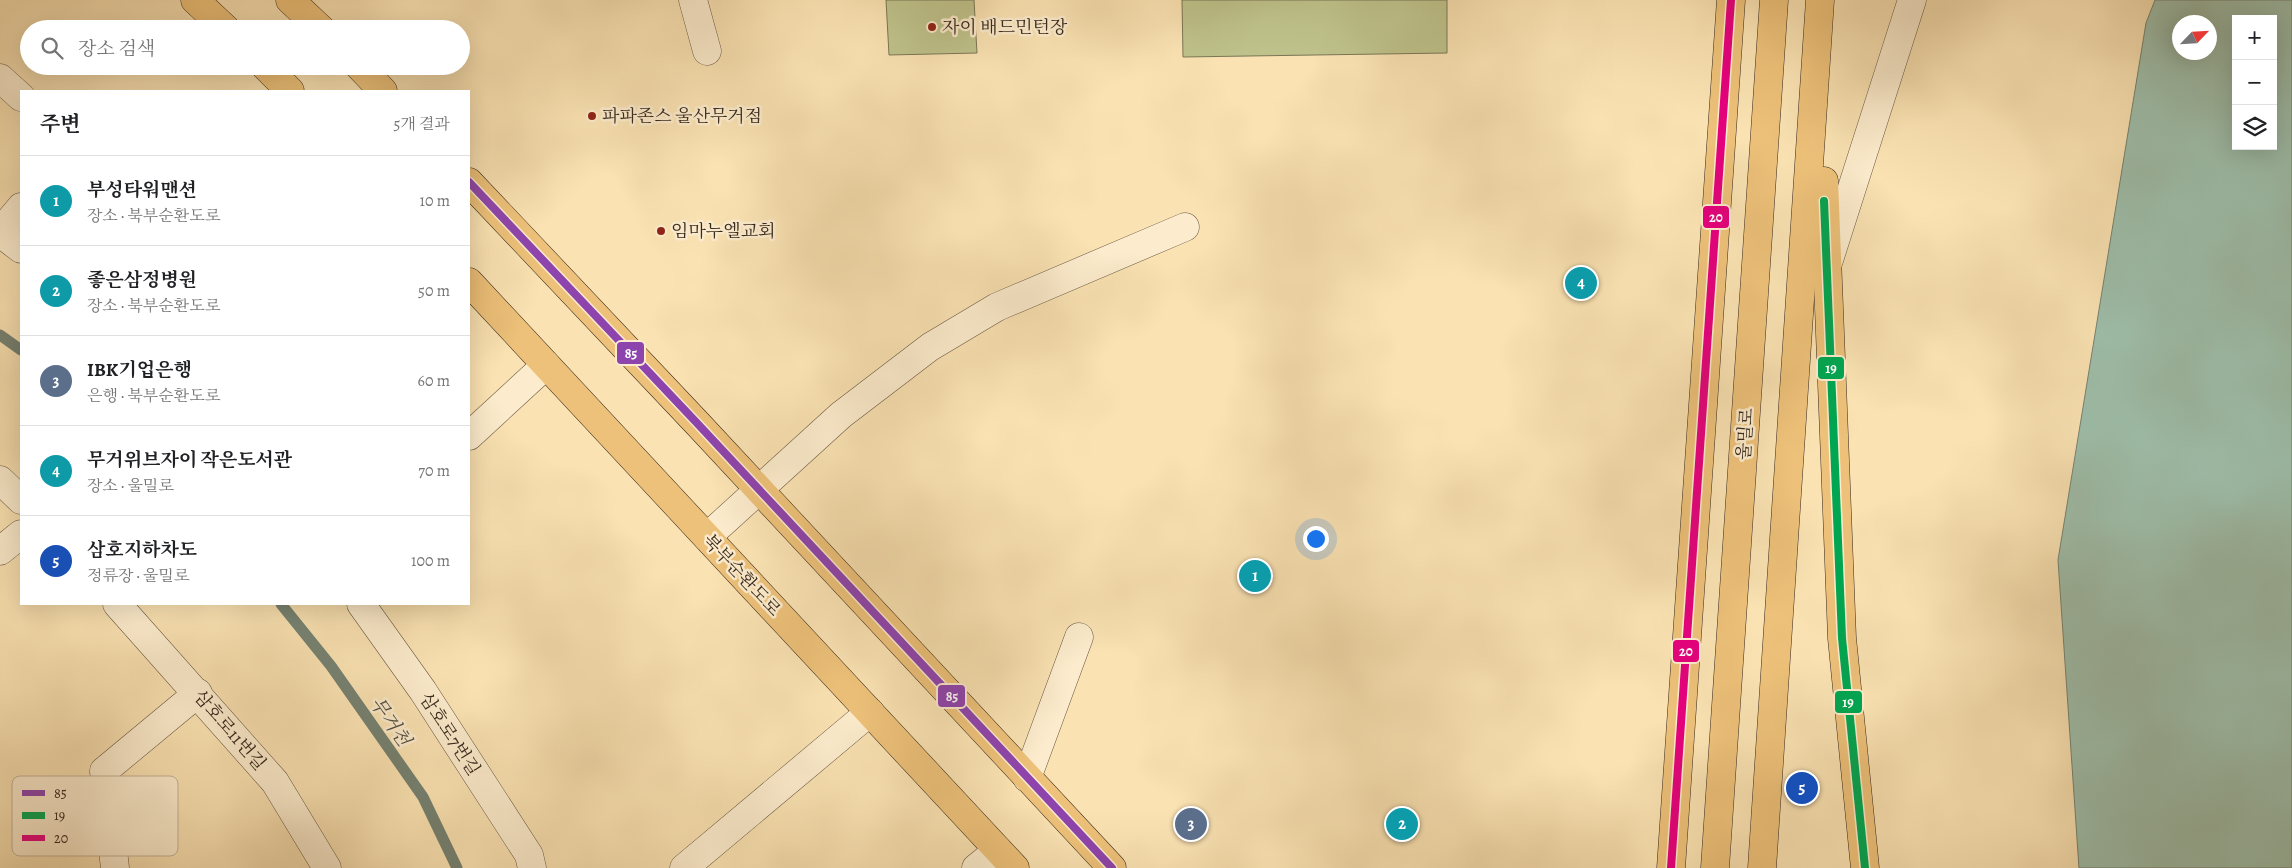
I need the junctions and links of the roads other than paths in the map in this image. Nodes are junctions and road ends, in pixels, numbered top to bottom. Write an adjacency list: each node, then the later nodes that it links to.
1 (195, 0): 8 (main road)
2 (290, 0): 9 (main road)
3 (693, 0): 10 (street)
4 (1731, 0): 45 (main road)
5 (1774, 0): 46 (main road, 울밀로)
6 (1912, 0): 22 (street)
7 (1819, 8): 22 (main road); 47 (main road)
8 (216, 20)
9 (311, 20)
10 (707, 51)
11 (274, 75): 14 (main road)
12 (368, 75): 15 (main road)
13 (0, 78): 16 (street)
14 (289, 90)
15 (382, 90)
16 (20, 96)
17 (470, 183): 27 (main road)
18 (20, 209): 20 (street)
19 (1185, 227): 27 (street)
20 (0, 232): 21 (street)
21 (20, 248)
22 (1826, 269): 48 (main road)
23 (470, 283): 24 (main road, 북부순환도로)
24 (546, 364): 25 (street); 30 (main road, 북부순환도로)
25 (470, 435)
26 (0, 480): 28 (street)
27 (759, 490): 30 (street); 38 (main road)
28 (20, 499)
29 (20, 535): 31 (street)
30 (707, 537): 36 (main road, 북부순환도로)
31 (0, 551)
32 (118, 605): 35 (street, 삼호로11번길)
33 (362, 605): 41 (street, 삼호로7번길)
34 (1079, 637): 38 (street)
35 (198, 693): 37 (street); 40 (street, 삼호로11번길)
36 (870, 712): 39 (main road, 북부순환도로); 42 (street)
37 (105, 776)
38 (1027, 778): 44 (main road)
39 (1007, 859): 43 (street)
40 (327, 868)
41 (532, 868)
42 (684, 868)
43 (976, 868)
44 (1112, 868)
45 (1671, 868)
46 (1715, 868)
47 (1762, 868)
48 (1865, 868)

